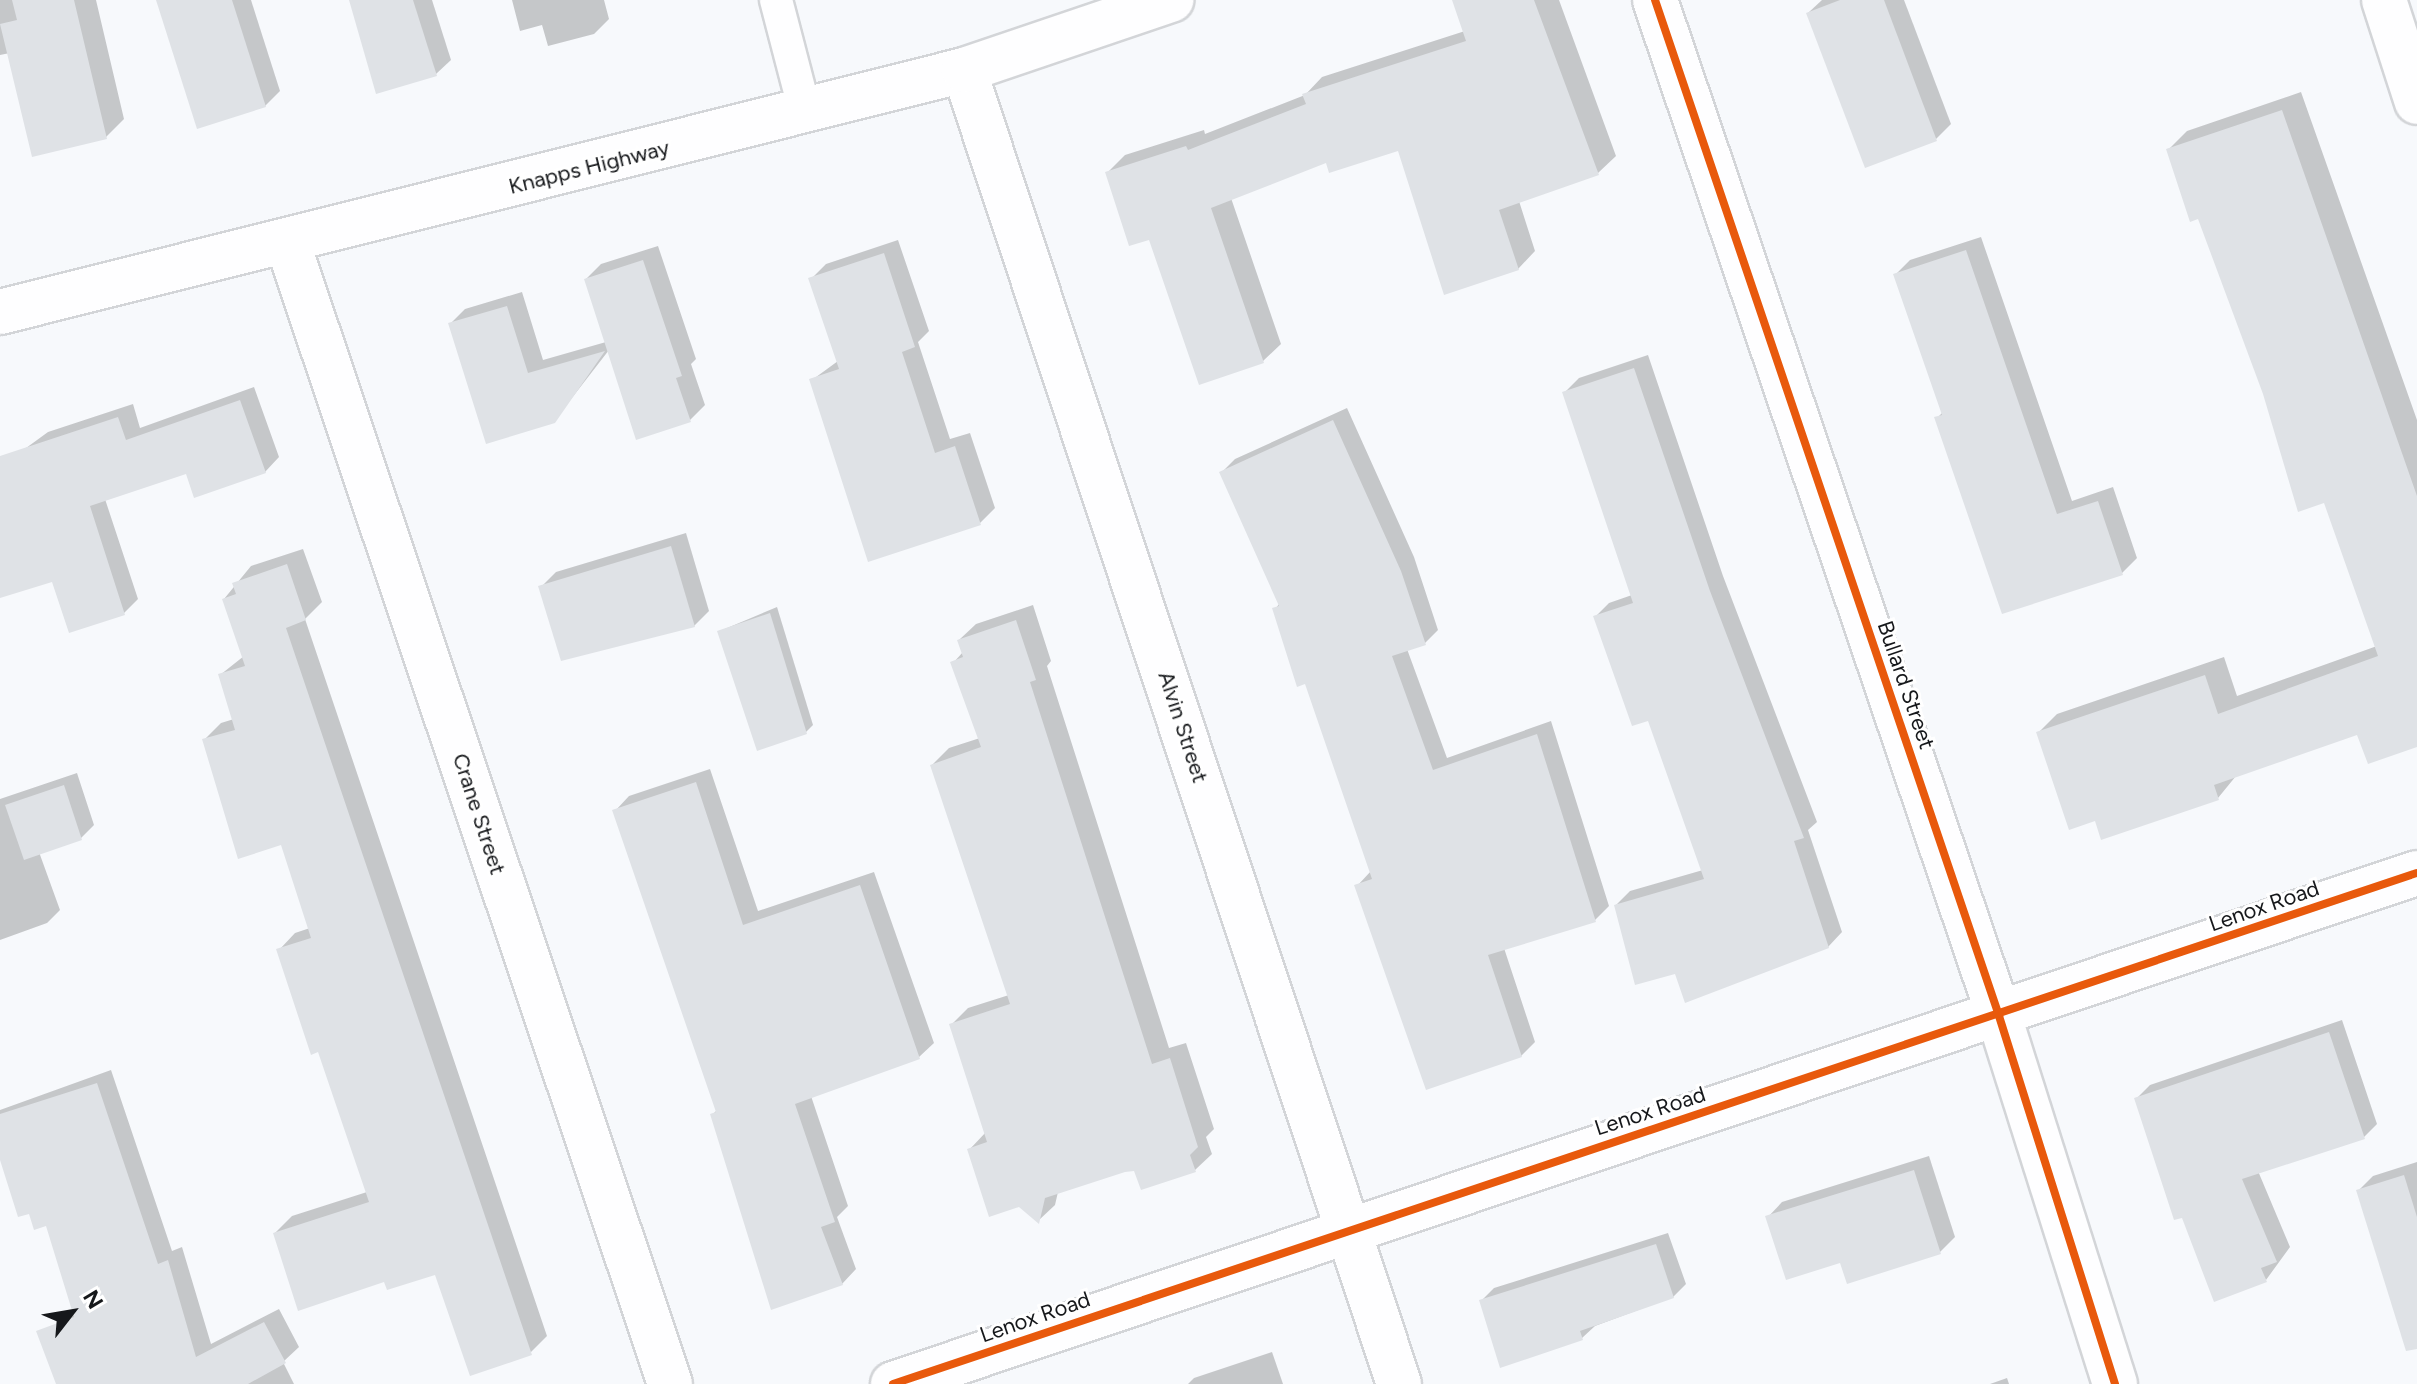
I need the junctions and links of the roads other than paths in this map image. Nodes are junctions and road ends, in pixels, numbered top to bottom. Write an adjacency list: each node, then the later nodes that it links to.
1 (776, 0): 7 (lane)
2 (1171, 0): 5 (street, Knapps Highway)
3 (1655, 0): 11 (street, Bullard Street)
4 (2384, 0): 6 (street)
5 (964, 70): 7 (street, Knapps Highway); 12 (street, Alvin Street)
6 (2417, 102)
7 (805, 111): 8 (street, Knapps Highway)
8 (288, 244): 9 (street, Knapps Highway); 13 (street, Crane Street)
9 (0, 312)
10 (2417, 873): 11 (street, Lenox Road)
11 (1999, 1016): 12 (street, Lenox Road); 16 (street, Bullard Street)
12 (1349, 1229): 14 (street, Lenox Road); 15 (street, Alvin Street)
13 (670, 1384)
14 (893, 1384)
15 (1399, 1384)
16 (2115, 1384)

